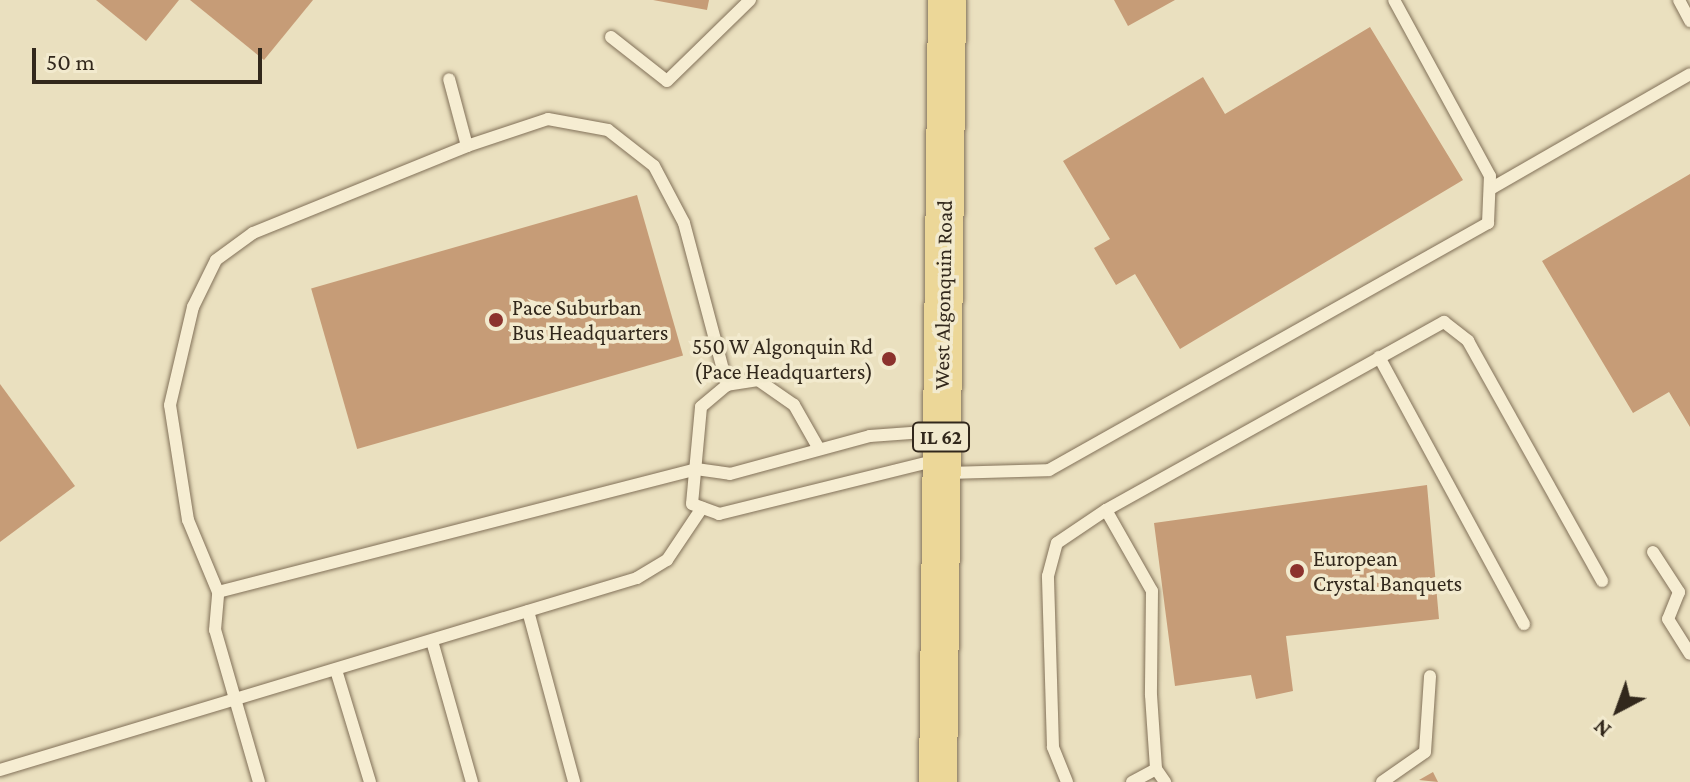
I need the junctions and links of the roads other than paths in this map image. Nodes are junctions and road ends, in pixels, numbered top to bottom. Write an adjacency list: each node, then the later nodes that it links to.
1 (750, 0): 6 (lane)
2 (947, 0): 14 (main road, West Algonquin Road / IL 62)
3 (1394, 0): 10 (lane)
4 (1679, 0): 5 (lane)
5 (1690, 21)
6 (611, 37)
7 (1690, 74): 10 (lane)
8 (449, 79): 9 (lane)
9 (467, 146): 12 (lane); 21 (lane)
10 (1492, 188): 14 (lane)
11 (1379, 357): 17 (lane); 19 (lane); 23 (lane)
12 (727, 385): 13 (lane); 15 (lane)
13 (819, 449): 14 (lane); 15 (lane)
14 (941, 454): 16 (lane); 35 (main road, West Algonquin Road / IL 62)
15 (696, 469): 16 (lane); 21 (lane)
16 (697, 506): 22 (lane)
17 (1106, 510): 29 (lane); 36 (lane)
18 (1653, 552): 20 (lane)
19 (1602, 581)
20 (1685, 589): 25 (lane)
21 (218, 592): 28 (lane)
22 (528, 611): 24 (lane); 34 (lane)
23 (1524, 624)
24 (432, 641): 26 (lane); 33 (lane)
25 (1690, 654)
26 (336, 670): 28 (lane); 32 (lane)
27 (1430, 676): 39 (lane)
28 (235, 698): 30 (lane); 31 (lane)
29 (1156, 769): 37 (lane); 38 (lane)
30 (0, 770)
31 (259, 782)
32 (370, 782)
33 (472, 782)
34 (574, 782)
35 (938, 782)
36 (1067, 782)
37 (1132, 782)
38 (1165, 782)
39 (1382, 782)

